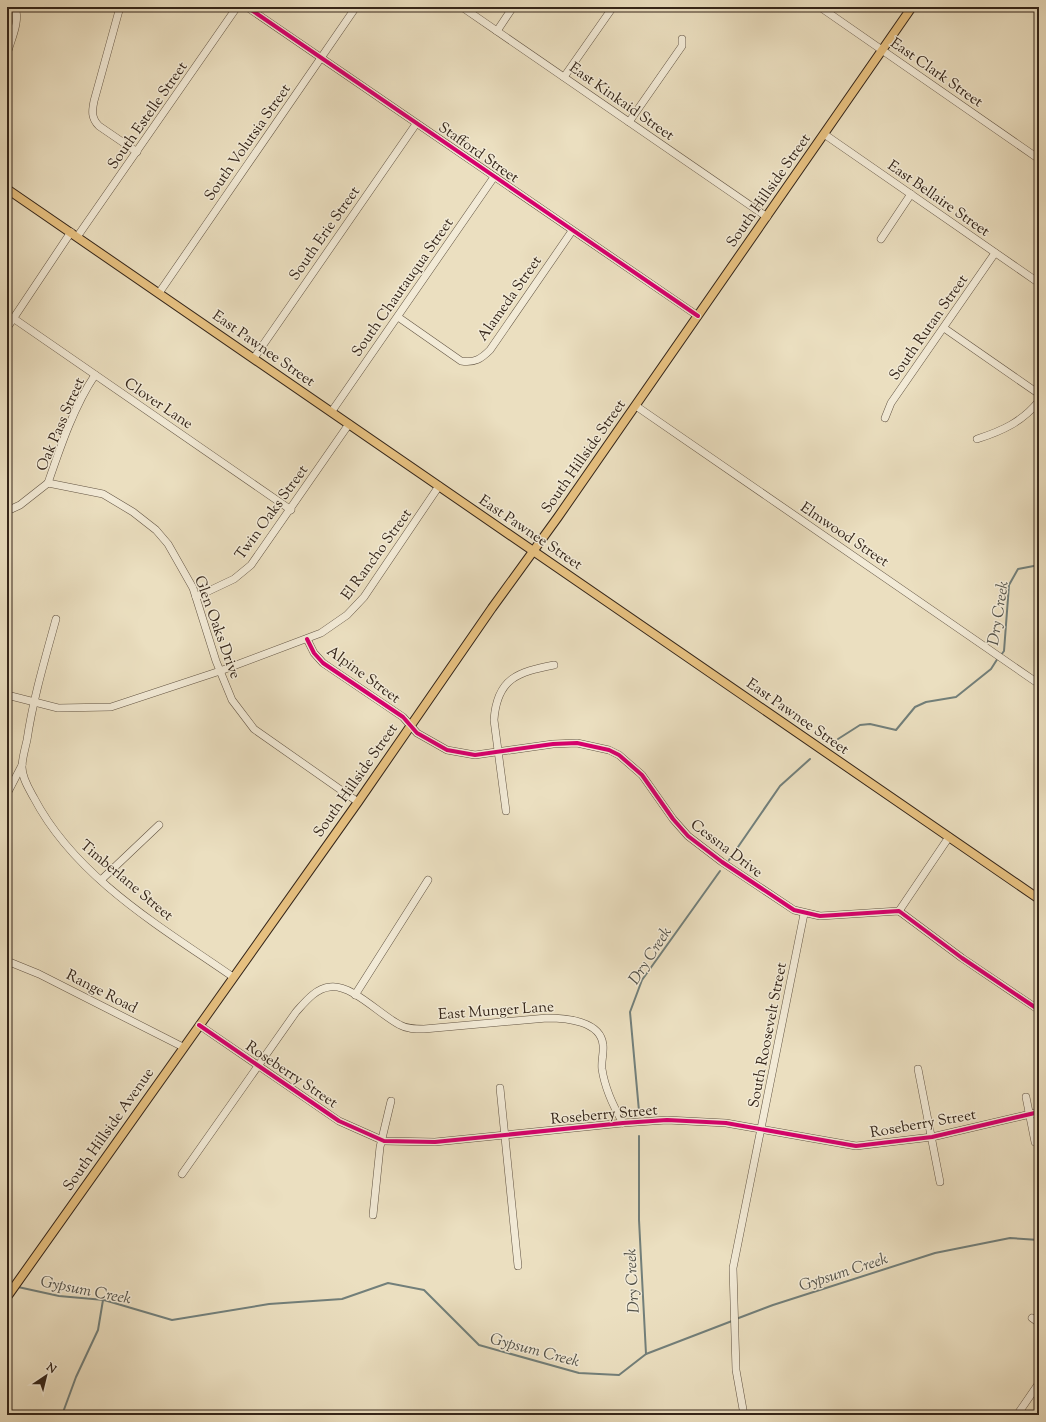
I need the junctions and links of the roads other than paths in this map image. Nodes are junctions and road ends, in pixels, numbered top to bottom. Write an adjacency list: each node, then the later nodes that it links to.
1 (15, 7): 14 (street)
2 (120, 7): 20 (street)
3 (237, 7): 20 (street, South Estelle Street)
4 (247, 7): 15 (street, Stafford Street)
5 (356, 7): 15 (street, South Volutsia Street)
6 (462, 7): 11 (street, East Kinkaid Street)
7 (514, 7): 11 (street)
8 (613, 7): 16 (street)
9 (820, 7): 13 (street, East Clark Street)
10 (912, 7): 13 (main road, South Hillside Street)
11 (497, 31): 16 (street, East Kinkaid Street)
12 (682, 39): 17 (street)
13 (882, 50): 19 (main road, South Hillside Street); 21 (street, East Clark Street)
14 (8, 51)
15 (321, 58): 18 (street, Stafford Street); 31 (street, South Volutsia Street)
16 (564, 77): 17 (street, East Kinkaid Street)
17 (629, 122): 25 (street, East Kinkaid Street)
18 (416, 124): 22 (street, Stafford Street); 37 (street, South Erie Street)
19 (824, 134): 24 (street, East Bellaire Street); 25 (main road, South Hillside Street)
20 (137, 152): 27 (street, South Estelle Street)
21 (1039, 159)
22 (494, 177): 26 (street, Stafford Street); 33 (street, South Chautauqua Street)
23 (7, 189): 27 (main road, East Pawnee Street)
24 (912, 194): 28 (street); 29 (street, East Bellaire Street)
25 (767, 217): 32 (main road, South Hillside Street)
26 (572, 231): 32 (street, Stafford Street); 33 (street, Alameda Street)
27 (74, 235): 31 (main road, East Pawnee Street); 34 (street, South Estelle Street)
28 (881, 239)
29 (995, 252): 30 (street, East Bellaire Street); 36 (street, South Rutan Street)
30 (1039, 283)
31 (159, 292): 37 (main road, East Pawnee Street)
32 (698, 316): 41 (main road, South Hillside Street)
33 (398, 317): 42 (street, South Chautauqua Street)
34 (13, 318): 35 (street, South Estelle Street); 38 (street, Clover Lane)
35 (7, 328)
36 (944, 328): 39 (street); 43 (street, South Rutan Street)
37 (254, 358): 42 (main road, East Pawnee Street)
38 (95, 375): 46 (street, Oak Pass Street); 48 (street, Clover Lane)
39 (1039, 394)
40 (1039, 401): 45 (street)
41 (636, 406): 50 (main road, South Hillside Street); 56 (street, Elmwood Street)
42 (332, 411): 44 (main road, East Pawnee Street)
43 (885, 418)
44 (350, 424): 47 (main road, East Pawnee Street); 48 (street, Twin Oaks Street)
45 (977, 439)
46 (48, 483): 49 (street); 51 (street, Glen Oaks Drive)
47 (439, 486): 50 (main road, East Pawnee Street); 53 (street, El Rancho Street)
48 (291, 510): 51 (street, Twin Oaks Street)
49 (7, 511)
50 (534, 550): 59 (main road, South Hillside Street); 66 (main road, East Pawnee Street)
51 (196, 597): 55 (street, Glen Oaks Drive)
52 (56, 619): 58 (street, Timberlane Street)
53 (307, 639): 55 (street, El Rancho Street); 59 (street, Alpine Street)
54 (554, 665): 60 (street)
55 (220, 671): 58 (street, El Rancho Street); 63 (street, Glen Oaks Drive)
56 (1039, 684)
57 (7, 695): 58 (street, El Rancho Street)
58 (34, 702): 61 (street, Timberlane Street)
59 (411, 725): 60 (street, Cessna Drive); 63 (main road, South Hillside Street)
60 (499, 752): 64 (street); 71 (street, Cessna Drive)
61 (23, 763): 62 (street); 67 (street, Timberlane Street)
62 (7, 794)
63 (358, 802): 73 (main road, South Hillside Street)
64 (506, 811)
65 (159, 825): 67 (street)
66 (949, 837): 69 (main road, East Pawnee Street); 70 (street)
67 (101, 880): 73 (street, Timberlane Street)
68 (428, 880): 74 (street)
69 (1039, 899)
70 (899, 911): 71 (street); 75 (street)
71 (804, 914): 86 (street, South Roosevelt Street)
72 (7, 961): 77 (street, Range Road)
73 (233, 977): 76 (main road, South Hillside Avenue)
74 (355, 995): 78 (street, East Munger Lane); 85 (street, East Munger Lane)
75 (1039, 1010)
76 (199, 1025): 77 (main road, South Hillside Avenue); 78 (street, Roseberry Street)
77 (183, 1047): 95 (main road, South Hillside Avenue)
78 (258, 1066): 89 (street, Roseberry Street); 91 (street, East Munger Lane)
79 (918, 1069): 88 (street)
80 (500, 1088): 87 (street)
81 (1026, 1098): 84 (street)
82 (391, 1101): 89 (street)
83 (1039, 1112): 84 (street, Roseberry Street)
84 (1029, 1114): 88 (street, Roseberry Street); 90 (street)
85 (623, 1123): 86 (street, Roseberry Street); 87 (street, Roseberry Street)
86 (761, 1130): 88 (street, Roseberry Street); 99 (street, South Roosevelt Street)
87 (505, 1135): 89 (street, Roseberry Street); 94 (street)
88 (932, 1137): 92 (street)
89 (382, 1140): 93 (street)
90 (1035, 1142)
91 (182, 1174)
92 (940, 1182)
93 (373, 1215)
94 (518, 1266)
95 (7, 1297)
96 (1032, 1318): 97 (street)
97 (1039, 1323)
98 (1039, 1383): 100 (street)
99 (744, 1415)
100 (1017, 1415)

